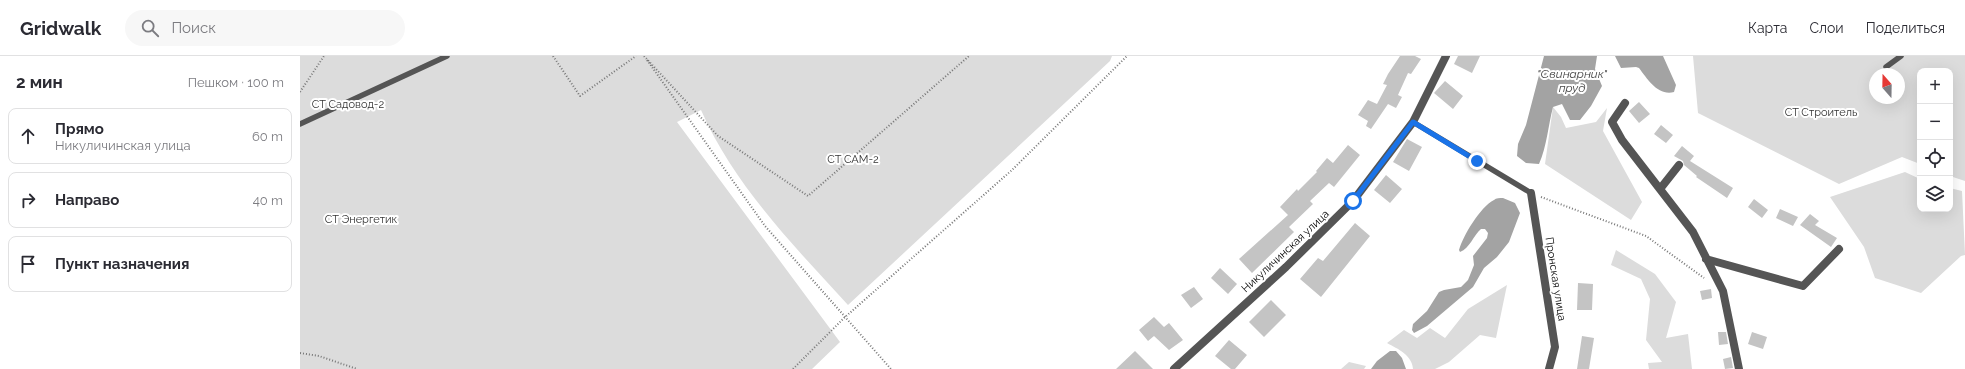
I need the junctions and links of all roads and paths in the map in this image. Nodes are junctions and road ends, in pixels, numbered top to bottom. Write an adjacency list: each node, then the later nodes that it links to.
1 (324, 56): 11 (path)
2 (447, 56): 14 (lane)
3 (553, 56): 4 (path)
4 (636, 56)
5 (644, 56): 6 (path); 21 (path)
6 (968, 56)
7 (1127, 56): 21 (path)
8 (1446, 56): 13 (street, Никуличинская улица)
9 (1901, 56): 10 (lane)
10 (1886, 67)
11 (300, 92)
12 (1625, 103): 16 (street)
13 (1413, 122): 17 (lane); 26 (street, Никуличинская улица)
14 (300, 124)
15 (1679, 165): 16 (street)
16 (1660, 189): 19 (street)
17 (1531, 193): 20 (path); 27 (street, Пронская улица)
18 (1839, 250): 19 (street)
19 (1706, 259): 20 (street)
20 (1723, 291): 28 (street)
21 (844, 318): 24 (path); 25 (path)
22 (300, 353): 23 (path)
23 (357, 369)
24 (792, 369)
25 (891, 369)
26 (1174, 369)
27 (1549, 369)
28 (1739, 369)

